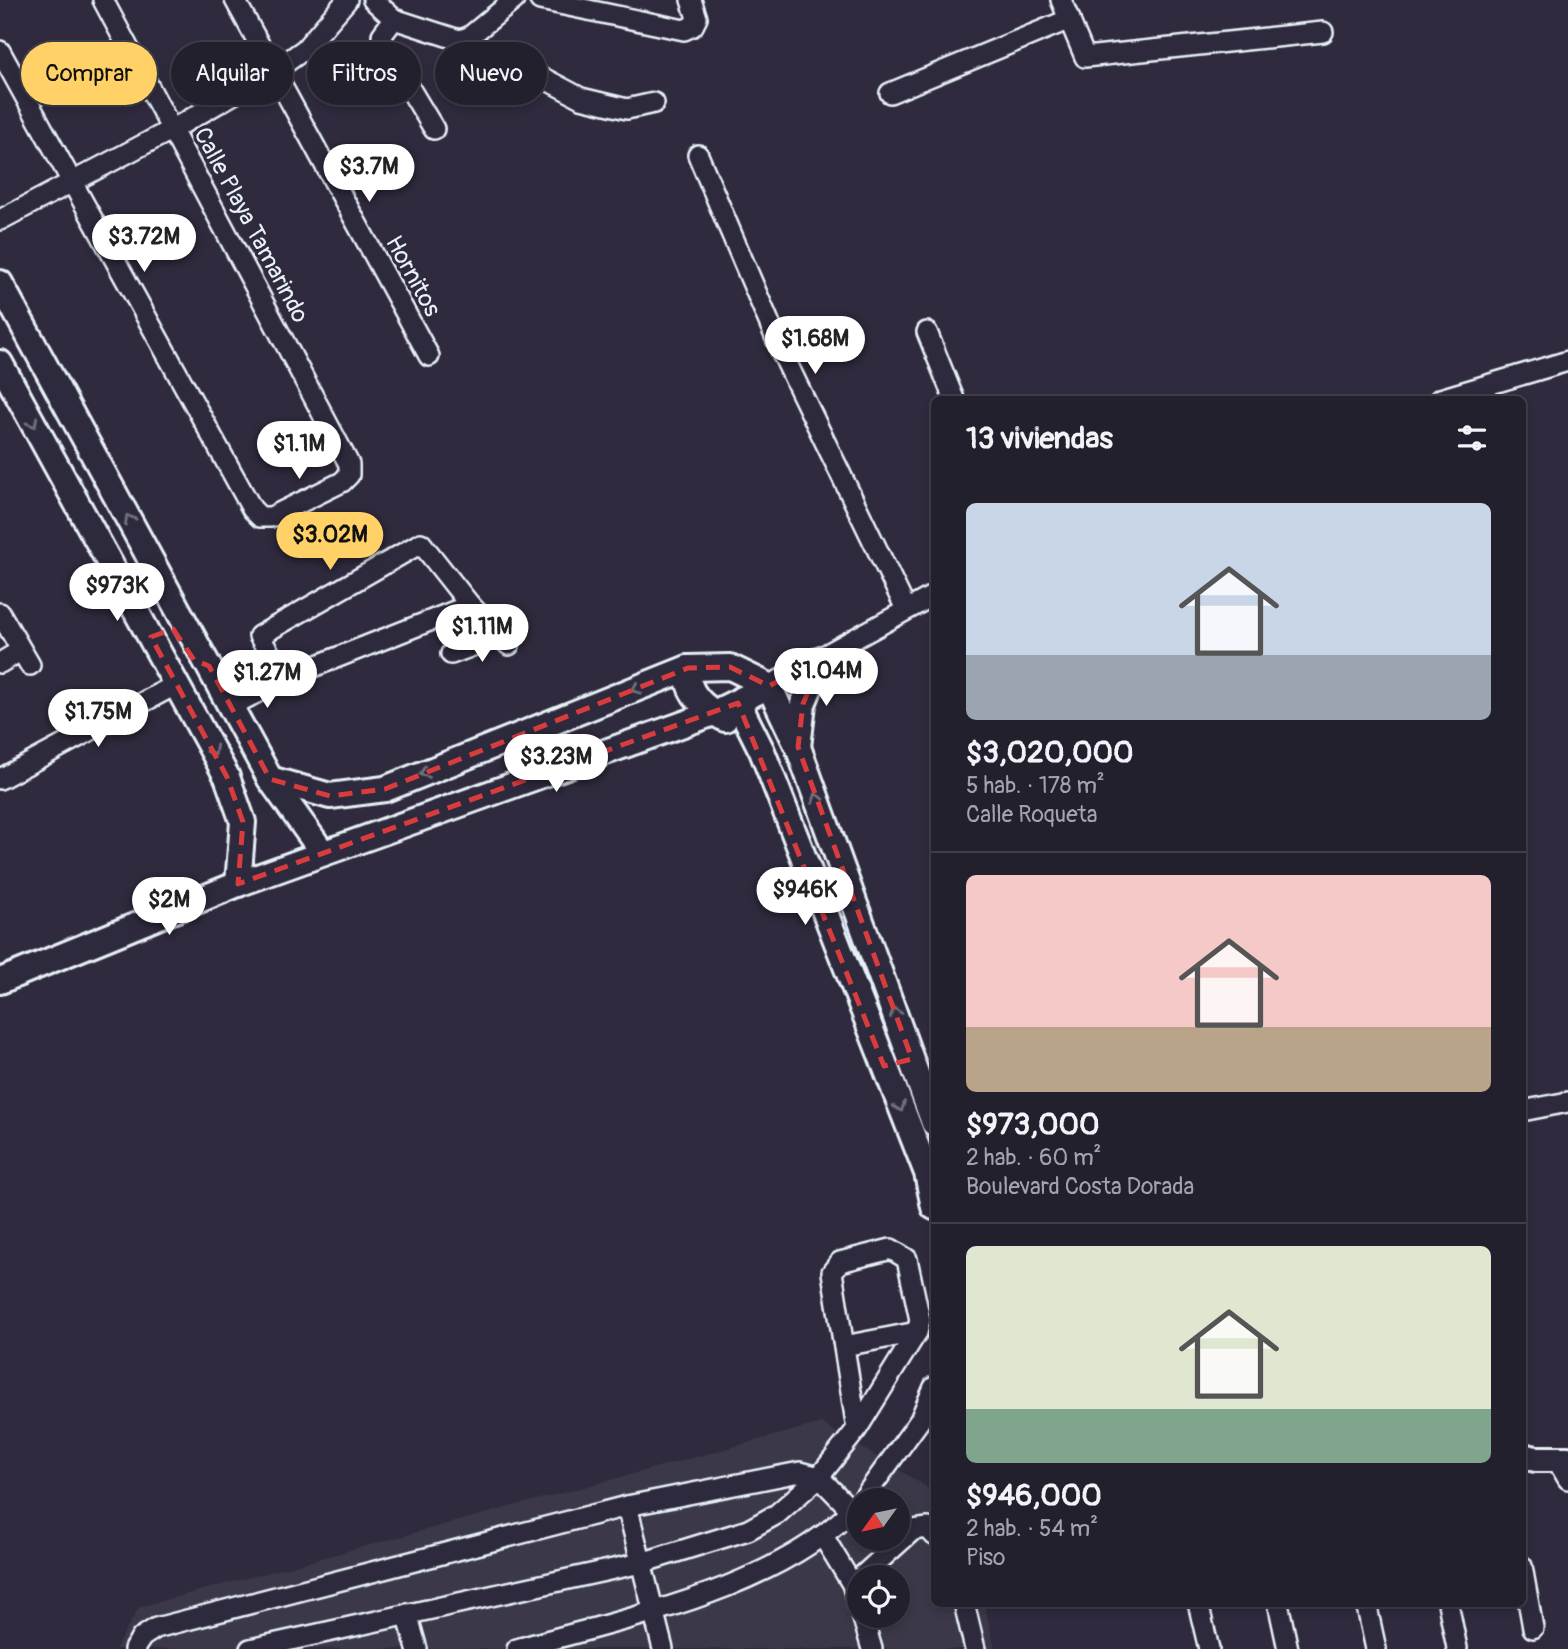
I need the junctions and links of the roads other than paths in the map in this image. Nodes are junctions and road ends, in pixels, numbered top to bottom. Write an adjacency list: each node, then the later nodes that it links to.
1 (103, 0): 20 (street, Calle Playa Tamarindo)
2 (235, 0): 13 (street, Hornitos)
3 (347, 0): 15 (street)
4 (373, 0): 9 (street)
5 (514, 0): 12 (street)
6 (540, 0): 7 (street)
7 (691, 0)
8 (1061, 0): 10 (street)
9 (394, 19): 12 (street); 21 (street)
10 (1070, 19): 11 (street); 16 (street)
11 (1324, 32)
12 (459, 40): 17 (street)
13 (258, 42)
14 (0, 51): 23 (street)
15 (293, 58)
16 (890, 93)
17 (654, 103)
18 (215, 105): 20 (street)
19 (292, 105): 27 (street, Hornitos)
20 (173, 129): 23 (street); 23 (street, Calle Playa Tamarindo)
21 (434, 129)
22 (698, 155): 34 (street)
23 (70, 182): 24 (street)
24 (0, 220)
25 (0, 283): 44 (main road, one-way to 25)
26 (926, 332): 30 (street)
27 (429, 356)
28 (1568, 361): 31 (street)
29 (0, 363): 36 (main road, one-way to 36)
30 (953, 396)
31 (1450, 396)
32 (931, 596): 34 (street)
33 (470, 605): 37 (street); 38 (street); 42 (street)
34 (906, 609): 39 (street)
35 (0, 613): 40 (street)
36 (151, 637): 43 (main road); 44 (main road)
37 (451, 654)
38 (272, 659): 42 (street); 44 (street)
39 (821, 659): 45 (street); 48 (main road)
40 (0, 663)
41 (688, 668): 45 (main road); 47 (main road); 51 (main road, one-way to 51)
42 (285, 678): 44 (street)
43 (177, 684): 50 (street); 53 (main road, one-way to 53)
44 (220, 686): 51 (main road)
45 (769, 686): 46 (main road); 48 (main road)
46 (737, 702): 47 (main road); 49 (main road)
47 (714, 713): 49 (main road); 52 (main road)
48 (798, 747): 55 (main road, one-way to 48)
49 (762, 751): 56 (main road)
50 (0, 779)
51 (270, 779): 52 (main road)
52 (323, 853): 53 (main road)
53 (238, 884): 54 (main road)
54 (0, 981)
55 (912, 1059): 56 (main road); 58 (main road)
56 (884, 1066): 60 (main road, one-way to 60)
57 (1568, 1102): 59 (street)
58 (931, 1110)
59 (1526, 1110)
60 (931, 1193)
61 (917, 1332): 62 (street); 62 (street); 65 (street)
62 (844, 1346): 65 (street)
63 (931, 1400): 64 (street)
64 (927, 1418): 67 (street)
65 (857, 1429): 66 (street)
66 (819, 1477): 68 (street); 69 (street); 73 (street)
67 (871, 1488)
68 (847, 1496)
69 (627, 1506): 73 (street); 87 (street)
70 (847, 1514): 72 (street)
71 (931, 1532): 74 (street)
72 (823, 1536): 75 (street); 82 (street)
73 (641, 1563): 82 (street); 83 (street)
74 (874, 1565)
75 (847, 1566)
76 (1526, 1589): 85 (street)
77 (965, 1607): 93 (street)
78 (1199, 1607): 94 (street)
79 (1279, 1607): 95 (street)
80 (1367, 1607): 96 (street)
81 (1449, 1607): 86 (street)
82 (653, 1611): 90 (street); 91 (street)
83 (407, 1615): 88 (street); 89 (street)
84 (866, 1628): 92 (street)
85 (1533, 1628)
86 (1457, 1648)
87 (134, 1649)
88 (250, 1649)
89 (417, 1649)
90 (516, 1649)
91 (663, 1649)
92 (872, 1649)
93 (975, 1649)
94 (1209, 1649)
95 (1289, 1649)
96 (1376, 1649)

